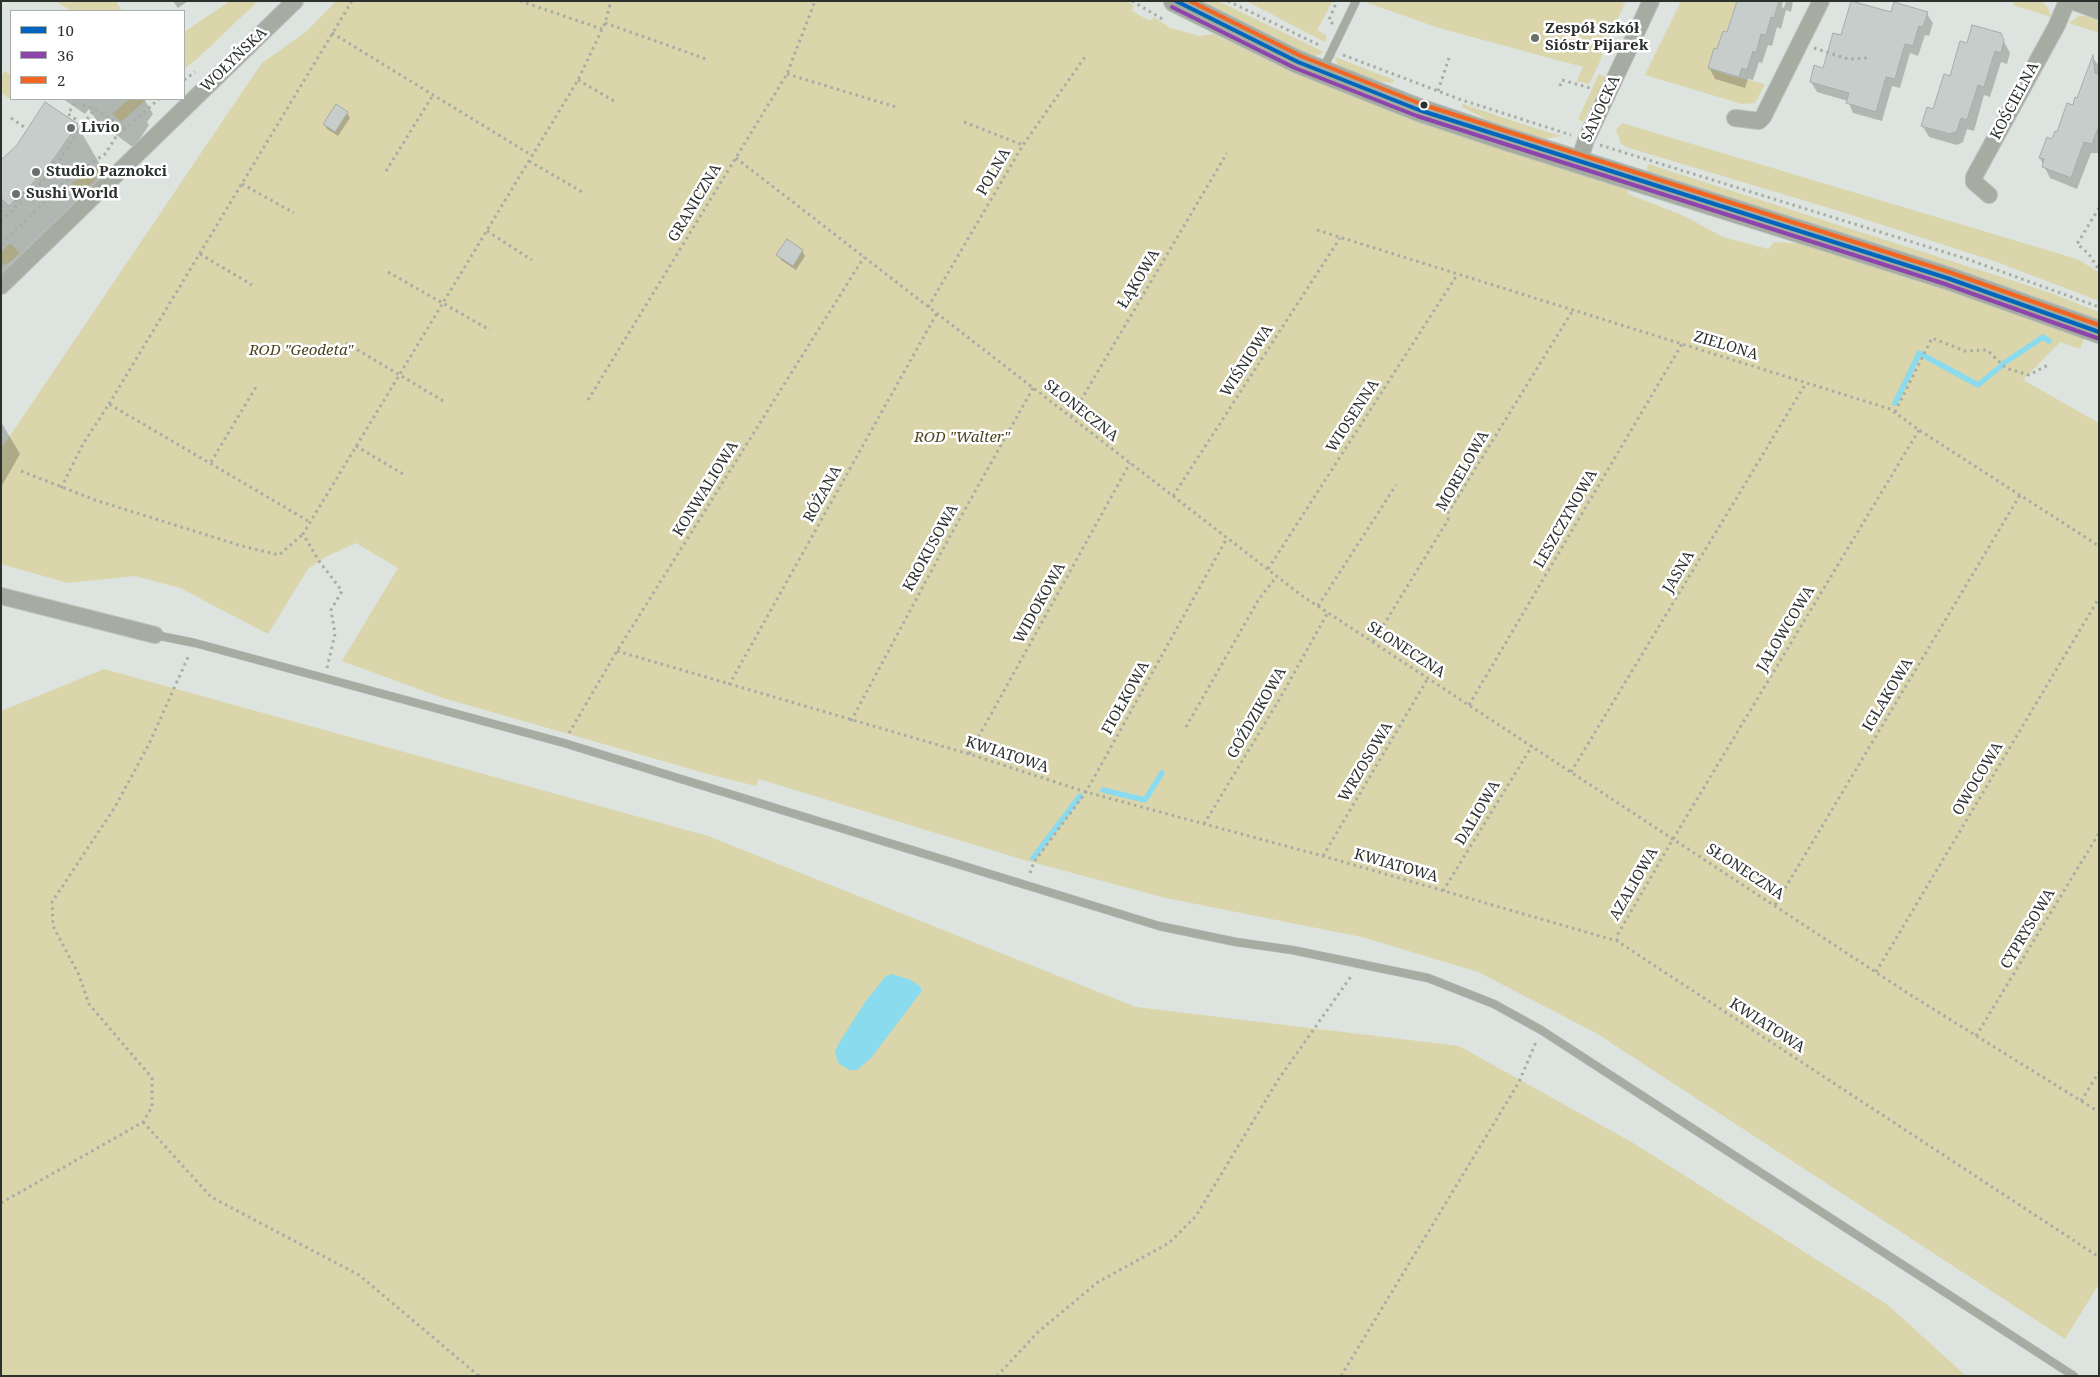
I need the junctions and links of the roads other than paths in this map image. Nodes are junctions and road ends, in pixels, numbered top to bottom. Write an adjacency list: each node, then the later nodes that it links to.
1 (295, 1): 13 (street, WOŁYŃSKA)
2 (1175, 1): 9 (street)
3 (1356, 1): 9 (lane)
4 (1652, 1): 11 (street, SANOCKA)
5 (1821, 1): 10 (street)
6 (2067, 1): 12 (street, KOŚCIELNA)
7 (2072, 1): 8 (street)
8 (2099, 11)
9 (1321, 72): 11 (street)
10 (1735, 118)
11 (1579, 162): 14 (street)
12 (1989, 196)
13 (1, 286)
14 (2099, 332)
15 (1, 596): 16 (street)
16 (155, 635): 17 (lane)
17 (2074, 1376)

